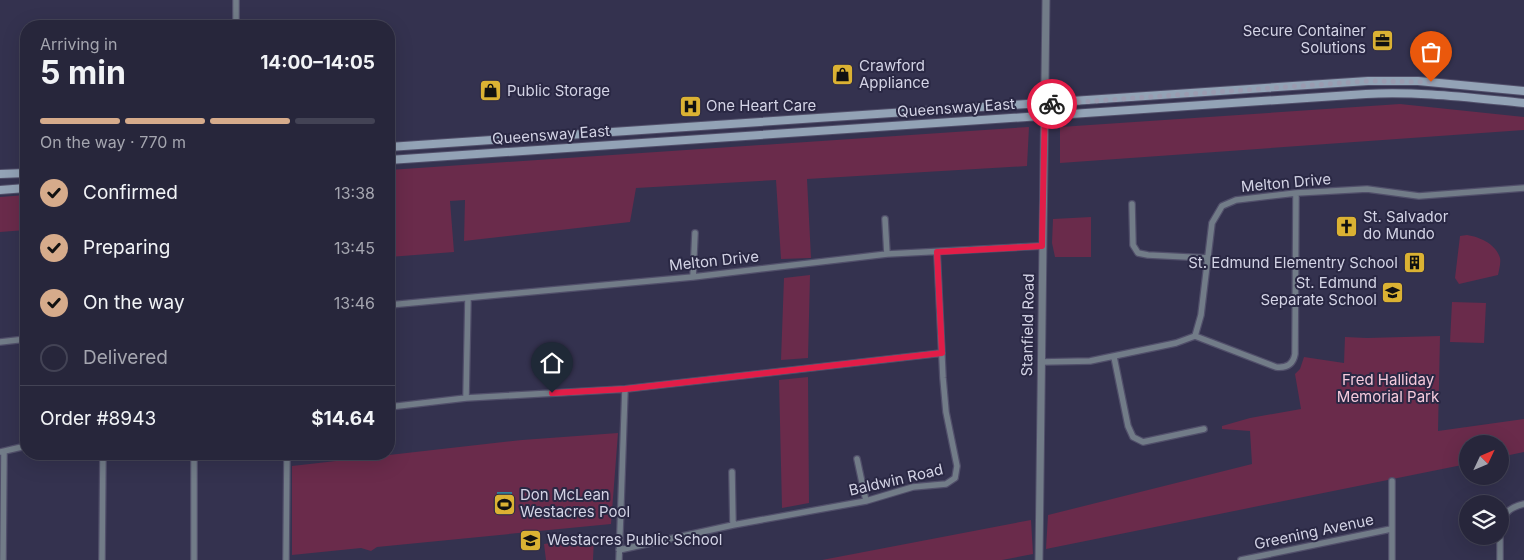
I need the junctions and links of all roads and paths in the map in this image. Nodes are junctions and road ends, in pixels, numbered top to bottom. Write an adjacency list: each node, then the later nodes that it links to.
1 (236, 0): 3 (street)
2 (1046, 0): 6 (street, Stanfield Road)
3 (236, 20)
4 (1524, 91): 6 (main road, Queensway East)
5 (1524, 103): 7 (main road, Queensway East)
6 (1045, 104): 7 (street, Stanfield Road); 8 (main road, Queensway East)
7 (1044, 116): 9 (main road, Queensway East); 19 (street, Stanfield Road)
8 (395, 147)
9 (395, 160)
10 (20, 173): 11 (main road)
11 (0, 174)
12 (20, 188): 14 (main road)
13 (1524, 188): 15 (street, Melton Drive)
14 (0, 190)
15 (1296, 193): 22 (street, Melton Drive); 26 (street)
16 (1132, 204): 22 (street)
17 (885, 219): 21 (street)
18 (695, 234): 23 (street)
19 (1042, 246): 20 (street, Melton Drive); 31 (street, Stanfield Road)
20 (937, 252): 21 (street, Melton Drive); 29 (street, Baldwin Road)
21 (887, 254): 23 (street, Melton Drive)
22 (1208, 258): 26 (street, Melton Drive)
23 (693, 276): 24 (street, Melton Drive)
24 (468, 298): 25 (street, Melton Drive); 33 (street)
25 (395, 304)
26 (1195, 336): 30 (street)
27 (20, 340): 28 (street)
28 (0, 342)
29 (942, 353): 32 (street); 44 (street, Baldwin Road)
30 (1114, 357): 31 (street); 35 (street)
31 (1041, 362): 56 (street, Stanfield Road)
32 (625, 389): 33 (street); 50 (street)
33 (466, 398): 34 (street)
34 (395, 406)
35 (1204, 429)
36 (20, 448): 37 (street)
37 (2, 452): 51 (street)
38 (857, 458): 44 (street)
39 (103, 460): 52 (street)
40 (194, 460): 53 (street)
41 (288, 460): 54 (street)
42 (732, 472): 47 (street)
43 (1392, 481): 48 (street)
44 (866, 501): 47 (street, Baldwin Road)
45 (1524, 504): 46 (street)
46 (1509, 510)
47 (733, 525): 50 (street, Baldwin Road)
48 (1392, 529): 57 (street, Greening Avenue); 58 (street)
49 (1500, 545): 59 (street)
50 (620, 550): 55 (street)
51 (3, 560)
52 (102, 560)
53 (194, 560)
54 (286, 560)
55 (619, 560)
56 (1039, 560)
57 (1241, 560)
58 (1392, 560)
59 (1500, 560)

